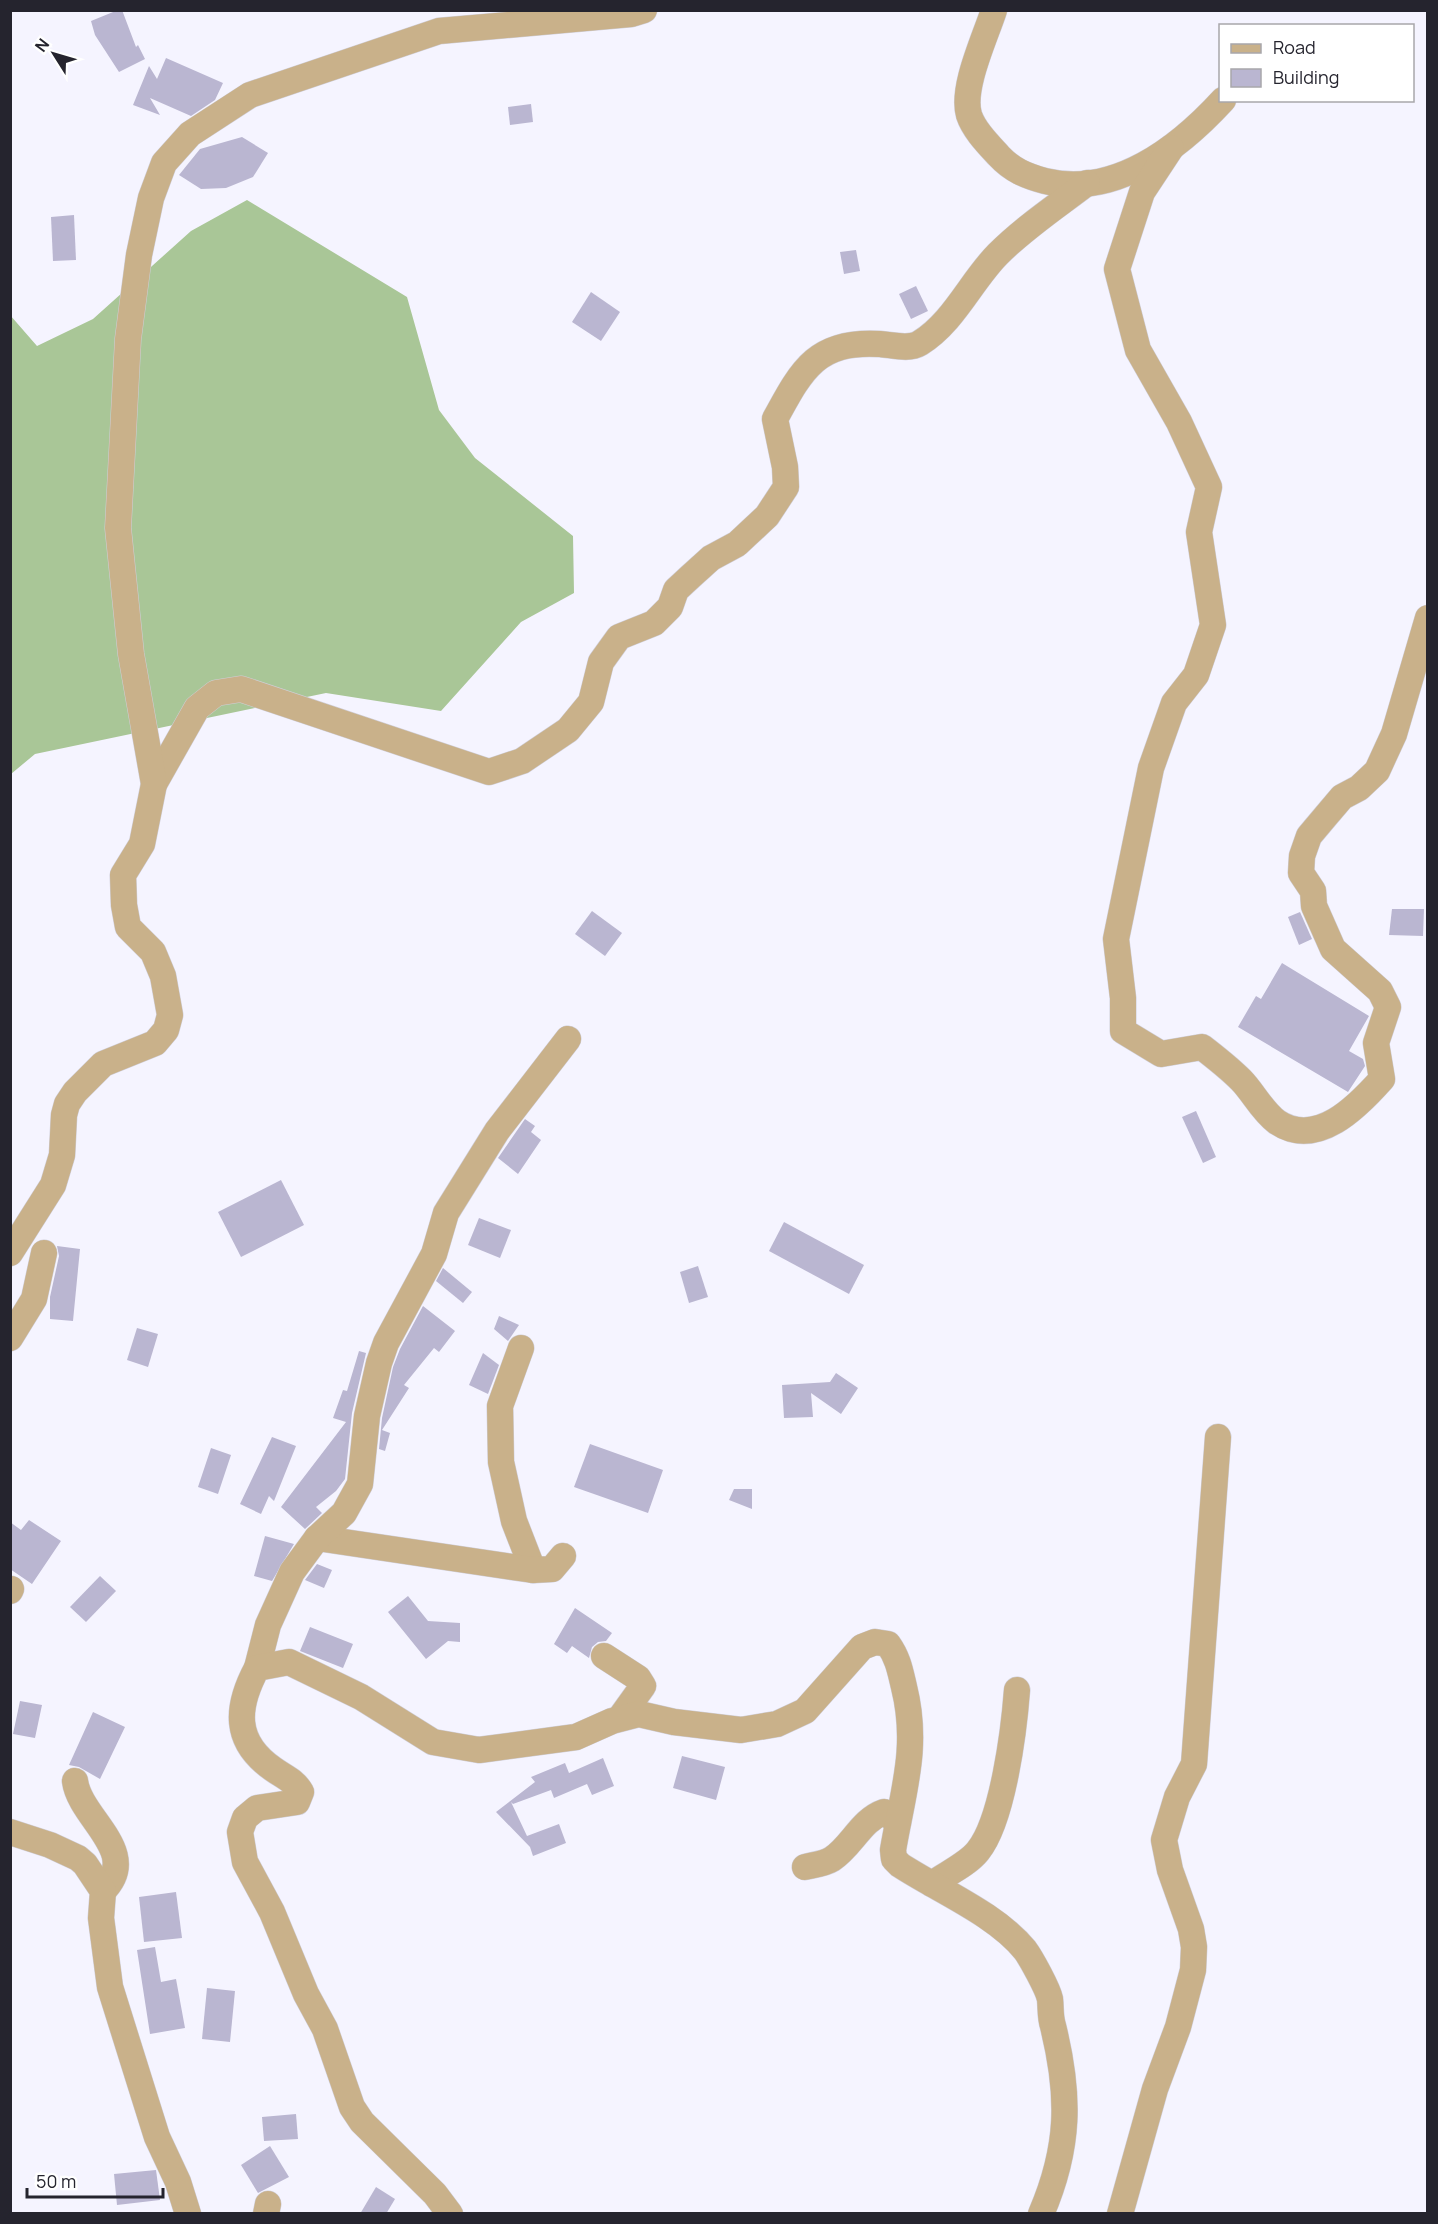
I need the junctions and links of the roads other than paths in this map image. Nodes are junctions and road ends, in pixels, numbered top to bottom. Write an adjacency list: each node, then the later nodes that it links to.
1 (644, 10): 3 (street)
2 (994, 10): 6 (street)
3 (542, 17): 8 (street)
4 (1221, 102): 5 (street)
5 (1171, 148): 6 (street); 7 (street)
6 (1087, 183): 8 (street)
7 (1428, 618)
8 (154, 784): 10 (street)
9 (568, 1039): 15 (street)
10 (10, 1253)
11 (44, 1253): 12 (street)
12 (10, 1338)
13 (521, 1348): 17 (street)
14 (1218, 1437): 31 (street)
15 (317, 1538): 17 (street); 19 (street)
16 (563, 1557): 17 (street)
17 (533, 1570)
18 (604, 1656): 21 (street)
19 (257, 1668): 21 (street); 29 (street)
20 (1017, 1690): 26 (street)
21 (620, 1718): 23 (street)
22 (75, 1781): 27 (street)
23 (898, 1822): 25 (street); 26 (street)
24 (10, 1832): 27 (street)
25 (805, 1867)
26 (932, 1884): 30 (street)
27 (103, 1891): 28 (street)
28 (188, 2214)
29 (450, 2214)
30 (1041, 2214)
31 (1120, 2214)

